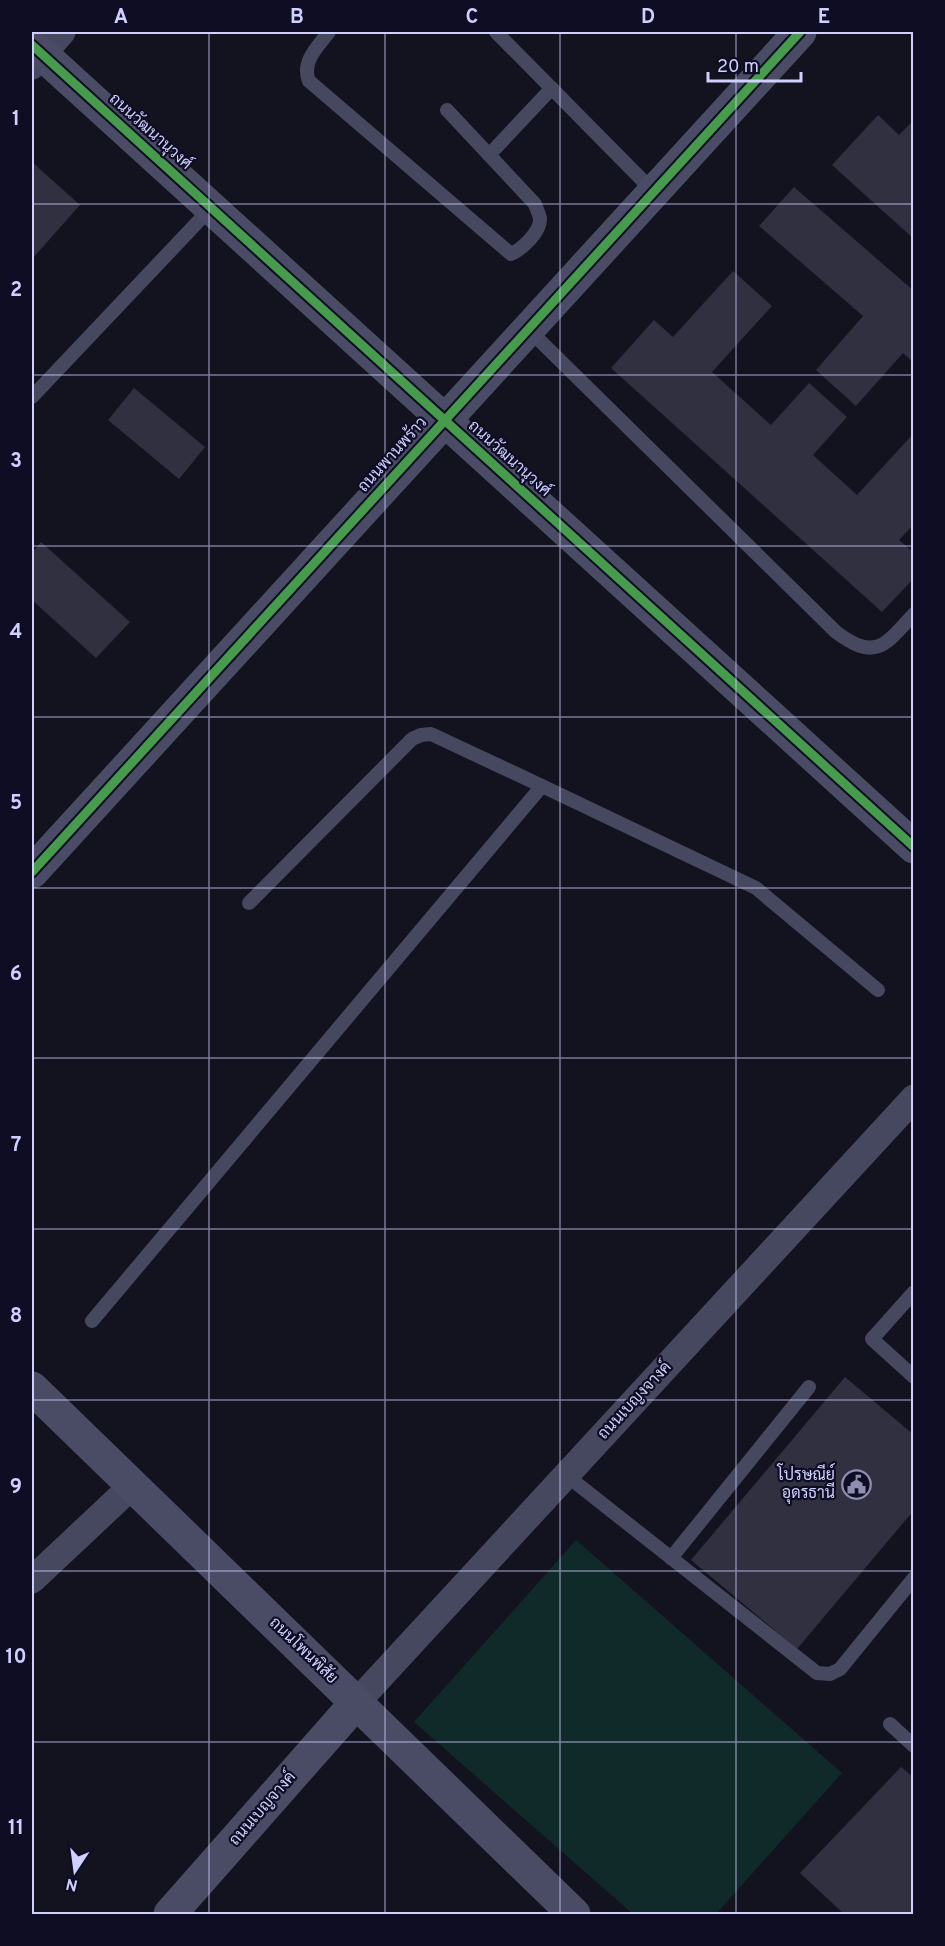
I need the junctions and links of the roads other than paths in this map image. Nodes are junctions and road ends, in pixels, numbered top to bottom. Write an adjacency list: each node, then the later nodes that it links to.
1 (329, 32): 7 (lane)
2 (496, 32): 5 (lane)
3 (800, 32): 8 (street, ถนนพานพร้าว)
4 (42, 49): 9 (street, ถนนวัฒนานุวงศ์)
5 (552, 88): 7 (lane); 8 (lane)
6 (447, 110): 7 (lane)
7 (489, 155)
8 (654, 192): 10 (street, ถนนพานพร้าว)
9 (211, 208): 11 (lane); 12 (street, ถนนวัฒนานุวงศ์)
10 (528, 329): 12 (street, ถนนพานพร้าว); 13 (lane)
11 (32, 397)
12 (445, 420): 15 (street, ถนนวัฒนานุวงศ์); 16 (street, ถนนพานพร้าว)
13 (914, 614)
14 (542, 786): 17 (lane); 18 (lane); 21 (lane)
15 (914, 847)
16 (32, 873)
17 (249, 903)
18 (878, 990)
19 (914, 1098): 25 (street, ถนนเบญงจางค์)
20 (914, 1292): 22 (lane)
21 (92, 1321)
22 (914, 1377)
23 (809, 1387): 27 (lane)
24 (32, 1388): 26 (street, ถนนโพนพิสัย)
25 (566, 1475): 27 (lane); 30 (street, ถนนเบญงจางค์)
26 (132, 1486): 29 (street); 30 (street, ถนนโพนพิสัย)
27 (671, 1558): 28 (lane)
28 (914, 1578)
29 (32, 1580)
30 (356, 1703): 33 (street, ถนนเบญจางค์); 34 (street, ถนนโพนพิสัย)
31 (890, 1724): 32 (lane)
32 (914, 1746)
33 (170, 1914)
34 (574, 1914)

